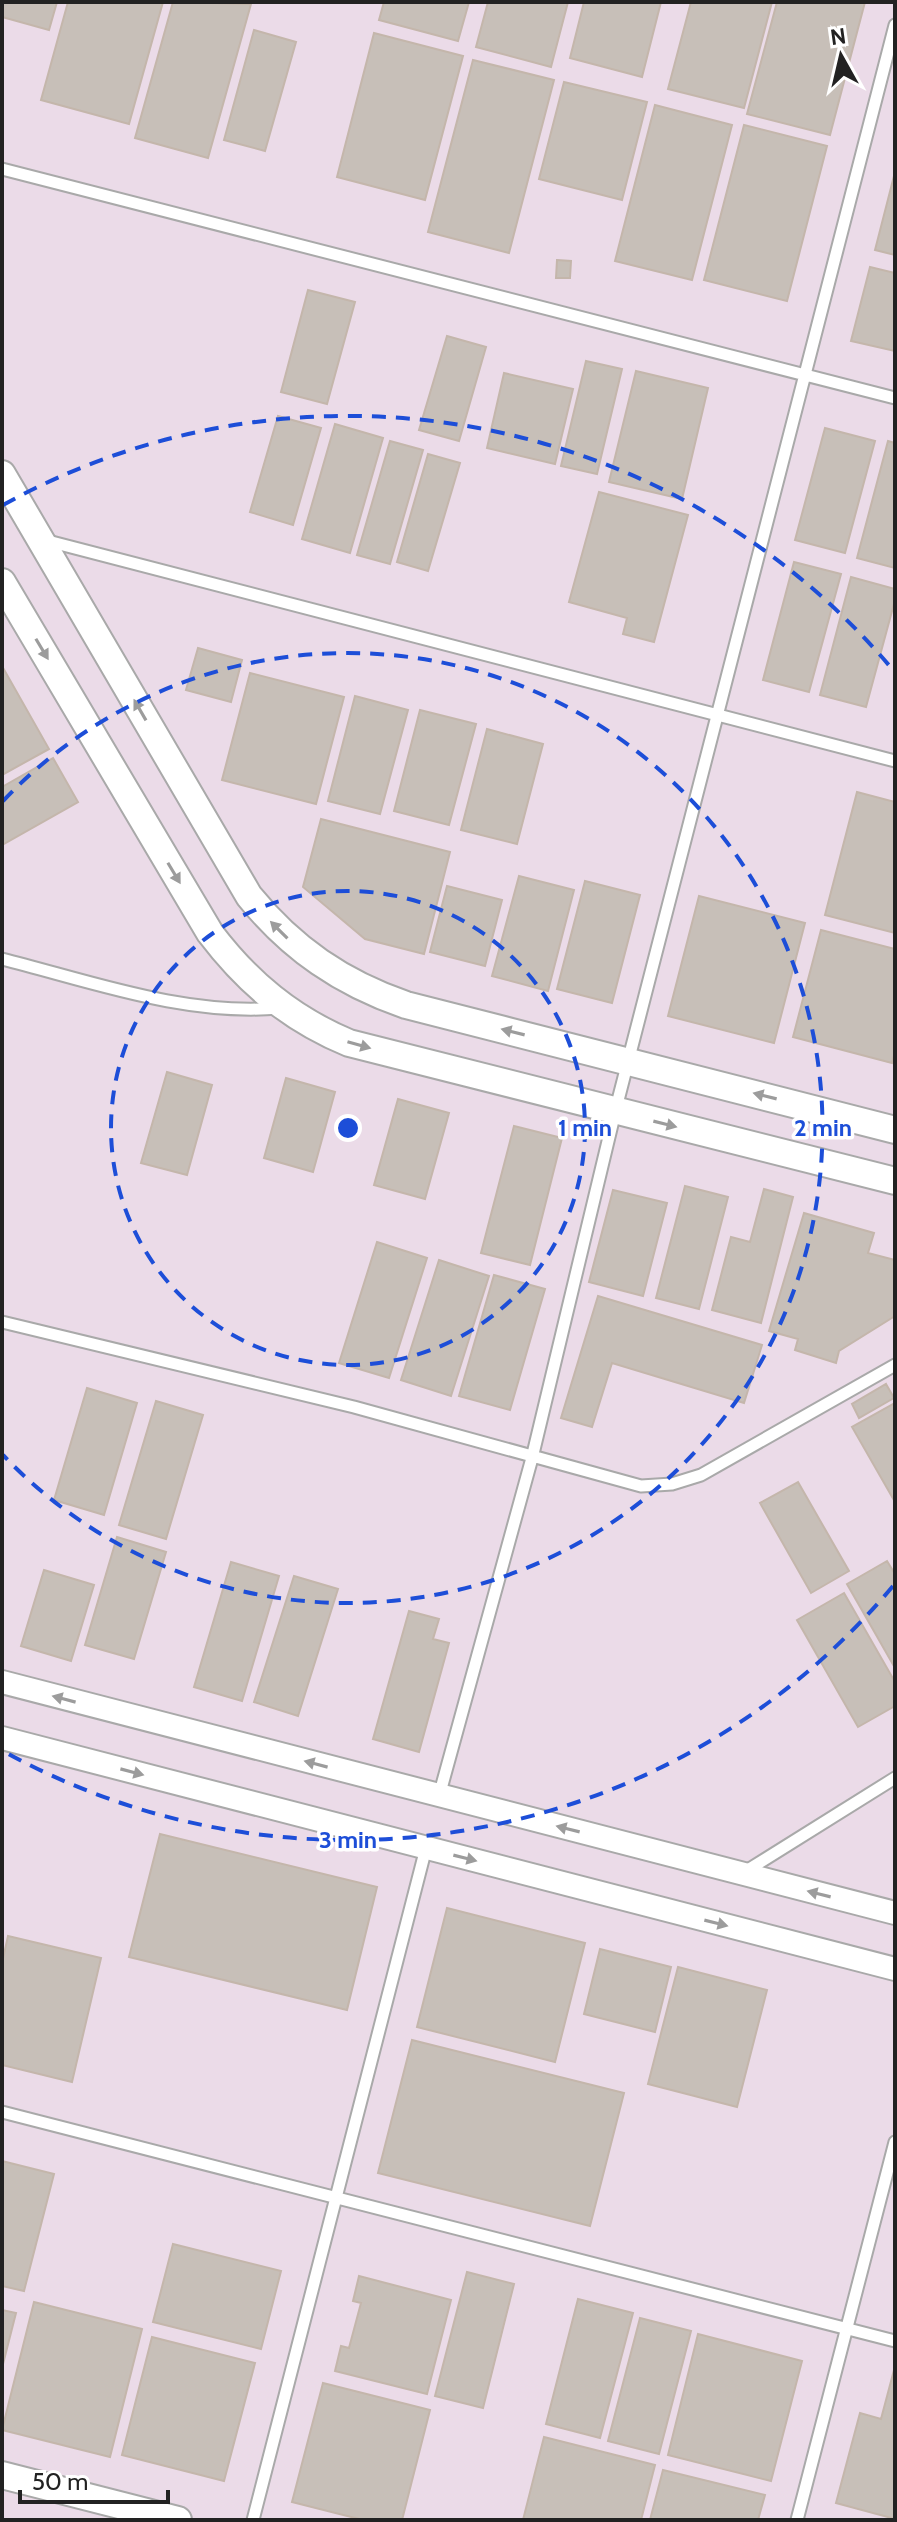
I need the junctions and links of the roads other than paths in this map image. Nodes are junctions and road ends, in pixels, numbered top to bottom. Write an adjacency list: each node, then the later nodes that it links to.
1 (895, 25): 3 (lane)
2 (2, 169): 3 (lane)
3 (805, 375): 4 (lane); 8 (lane)
4 (895, 398)
5 (2, 474): 6 (street)
6 (40, 539): 8 (lane); 12 (street, one-way to 6)
7 (2, 582): 11 (street, one-way to 11)
8 (718, 715): 9 (lane); 12 (lane)
9 (895, 761)
10 (2, 959): 11 (lane)
11 (283, 1008): 13 (street, one-way to 13)
12 (628, 1061): 13 (lane); 14 (street, one-way to 12)
13 (615, 1112): 15 (street, one-way to 15); 18 (lane)
14 (895, 1130)
15 (895, 1181)
16 (2, 1322): 18 (lane)
17 (895, 1365): 18 (lane)
18 (532, 1458): 22 (lane)
19 (2, 1682): 22 (street, one-way to 19)
20 (2, 1738): 23 (street, one-way to 23)
21 (895, 1778): 24 (lane)
22 (439, 1796): 24 (street, one-way to 22)
23 (426, 1848): 26 (street, one-way to 26); 29 (lane)
24 (742, 1874): 25 (street, one-way to 24)
25 (895, 1913)
26 (895, 1969)
27 (2, 2112): 29 (lane)
28 (895, 2142): 30 (lane)
29 (336, 2197): 30 (lane); 34 (lane)
30 (846, 2329): 31 (lane); 35 (lane)
31 (895, 2341)
32 (2, 2475): 33 (street)
33 (178, 2520)
34 (253, 2520)
35 (797, 2520)

